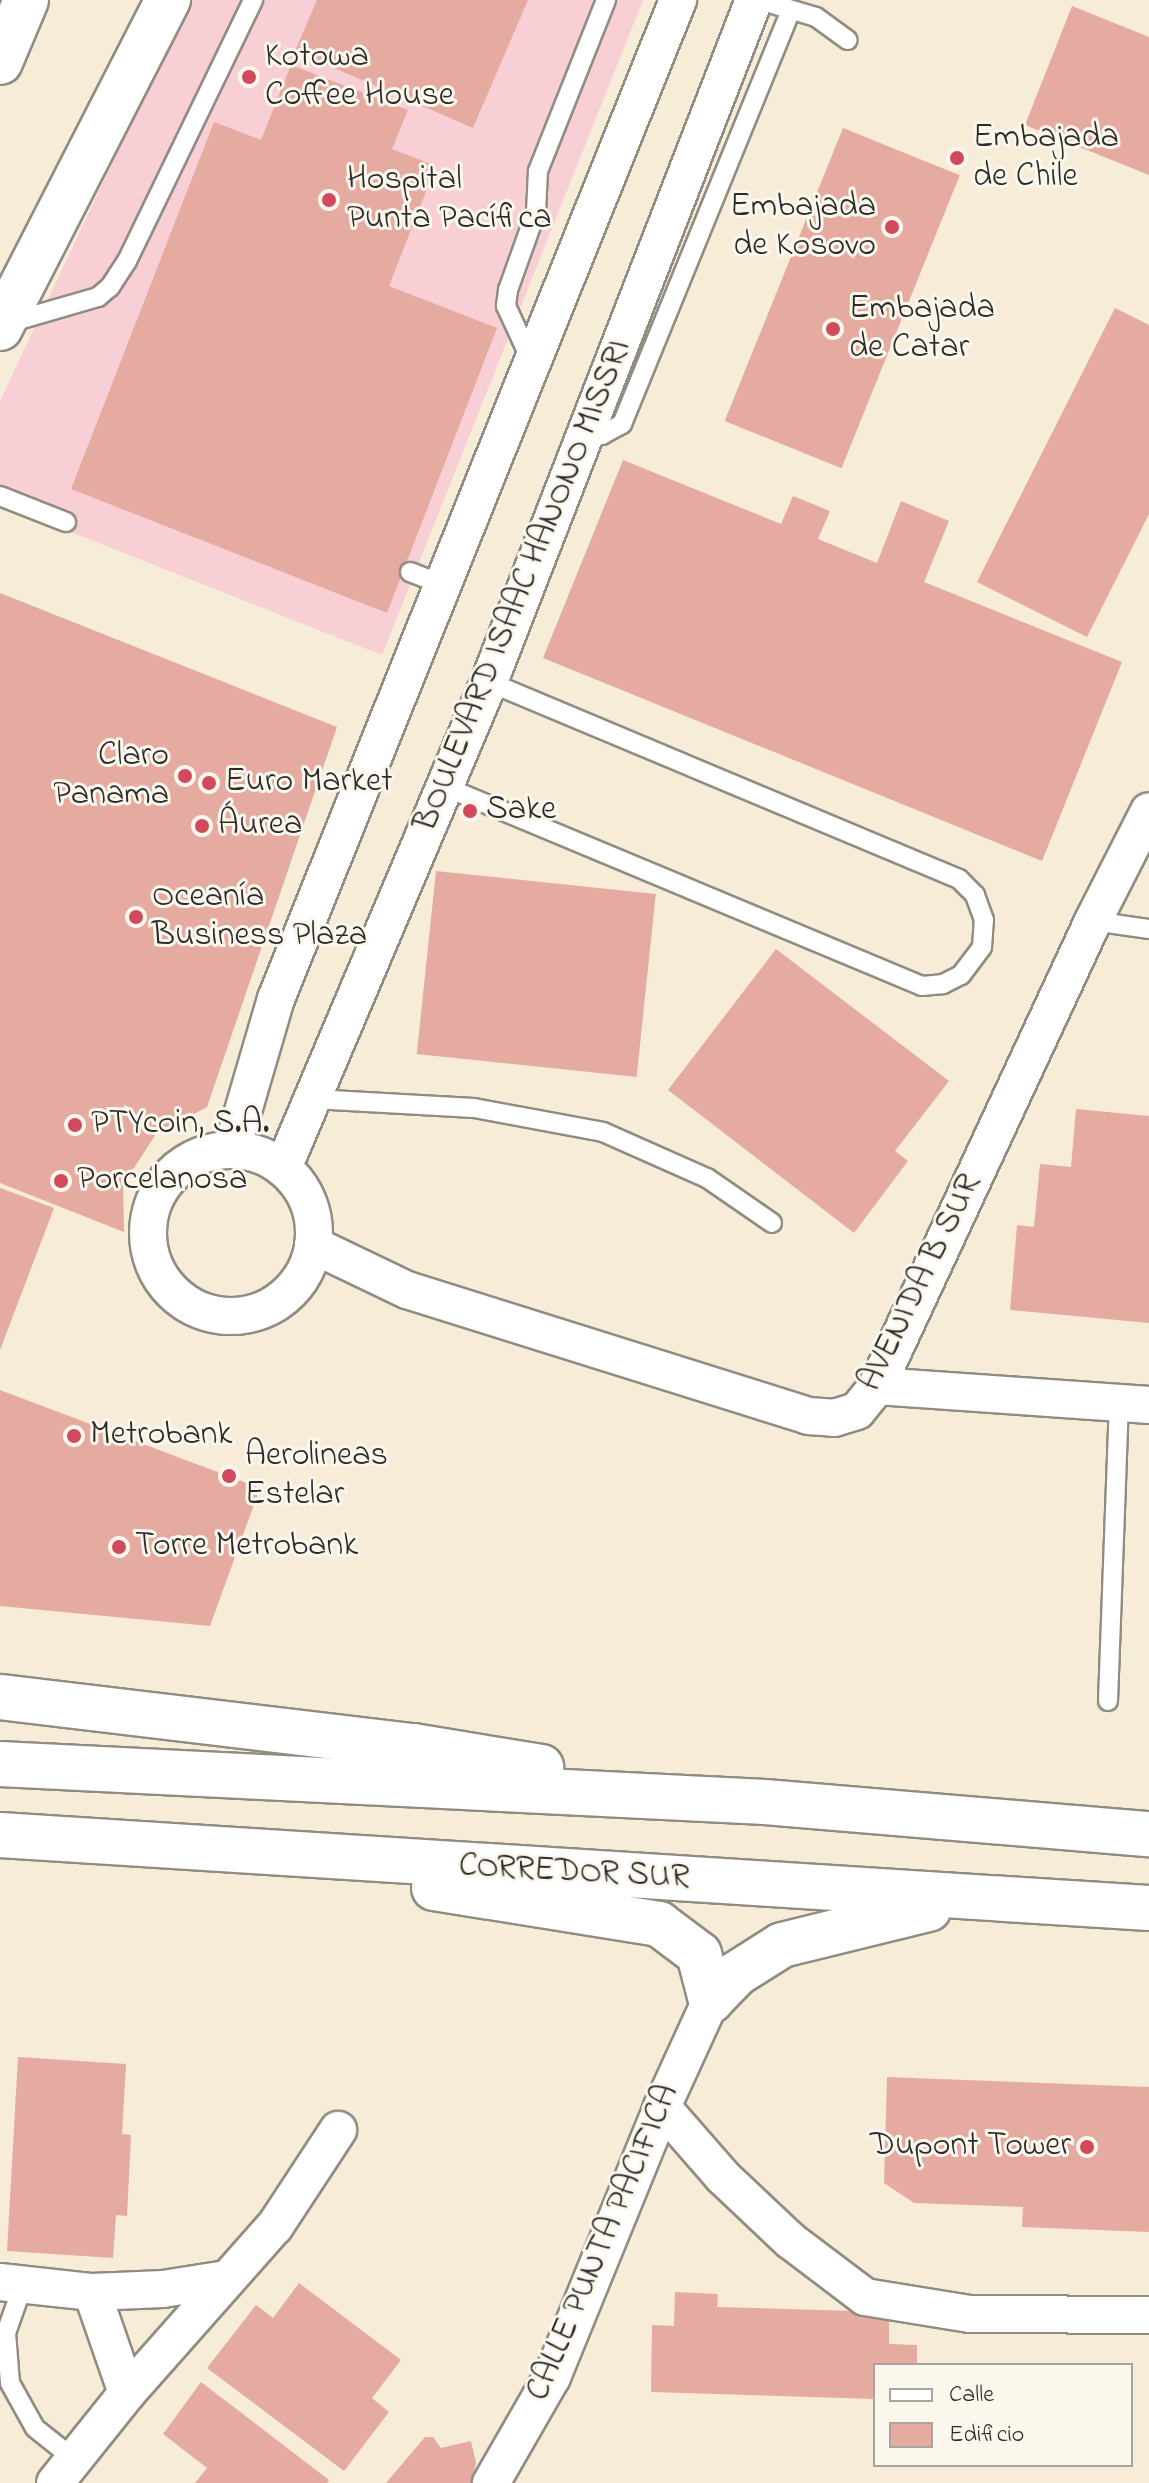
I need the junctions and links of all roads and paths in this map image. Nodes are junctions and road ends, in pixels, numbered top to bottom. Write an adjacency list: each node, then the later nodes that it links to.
1 (26, 0): 11 (main road)
2 (168, 0): 12 (main road)
3 (253, 0): 12 (lane)
4 (606, 0): 13 (lane)
5 (678, 0): 13 (street)
6 (756, 0): 8 (lane); 14 (street, BOULEVARD ISAAC HANONO MISSRI)
7 (827, 0): 9 (lane)
8 (791, 10): 9 (lane); 14 (lane)
9 (816, 17): 10 (lane)
10 (848, 40)
11 (0, 62)
12 (1, 326)
13 (531, 360): 23 (street)
14 (587, 430): 17 (street, BOULEVARD ISAAC HANONO MISSRI)
15 (0, 496): 16 (lane)
16 (66, 522)
17 (489, 682): 18 (street, BOULEVARD ISAAC HANONO MISSRI); 18 (lane)
18 (443, 786): 22 (street, BOULEVARD ISAAC HANONO MISSRI)
19 (1149, 811): 20 (street, AVENIDA B SUR)
20 (1093, 921): 21 (lane); 27 (street, AVENIDA B SUR)
21 (1149, 929)
22 (313, 1099): 24 (street, BOULEVARD ISAAC HANONO MISSRI); 25 (lane)
23 (232, 1149): 24 (street); 26 (street)
24 (283, 1168): 26 (street)
25 (772, 1223)
26 (313, 1245): 27 (street, AVENIDA B SUR)
27 (877, 1386): 28 (street)
28 (1134, 1404): 30 (lane)
29 (0, 1697): 32 (main road)
30 (1108, 1701)
31 (0, 1764): 32 (main road)
32 (765, 1802): 33 (main road)
33 (1149, 1834)
34 (0, 1835): 35 (main road, CORREDOR SUR)
35 (238, 1852): 36 (main road, CORREDOR SUR); 38 (main road)
36 (978, 1897): 37 (main road, CORREDOR SUR); 38 (main road)
37 (1149, 1908)
38 (711, 2000): 39 (street, CALLE PUNTA PACIFICA)
39 (662, 2107): 44 (street); 47 (street, CALLE PUNTA PACIFICA)
40 (338, 2130): 41 (street)
41 (226, 2279): 43 (street); 45 (street)
42 (12, 2284): 43 (street); 46 (lane)
43 (92, 2292): 45 (street)
44 (1149, 2315)
45 (127, 2393): 46 (street)
46 (65, 2471)
47 (491, 2483)

